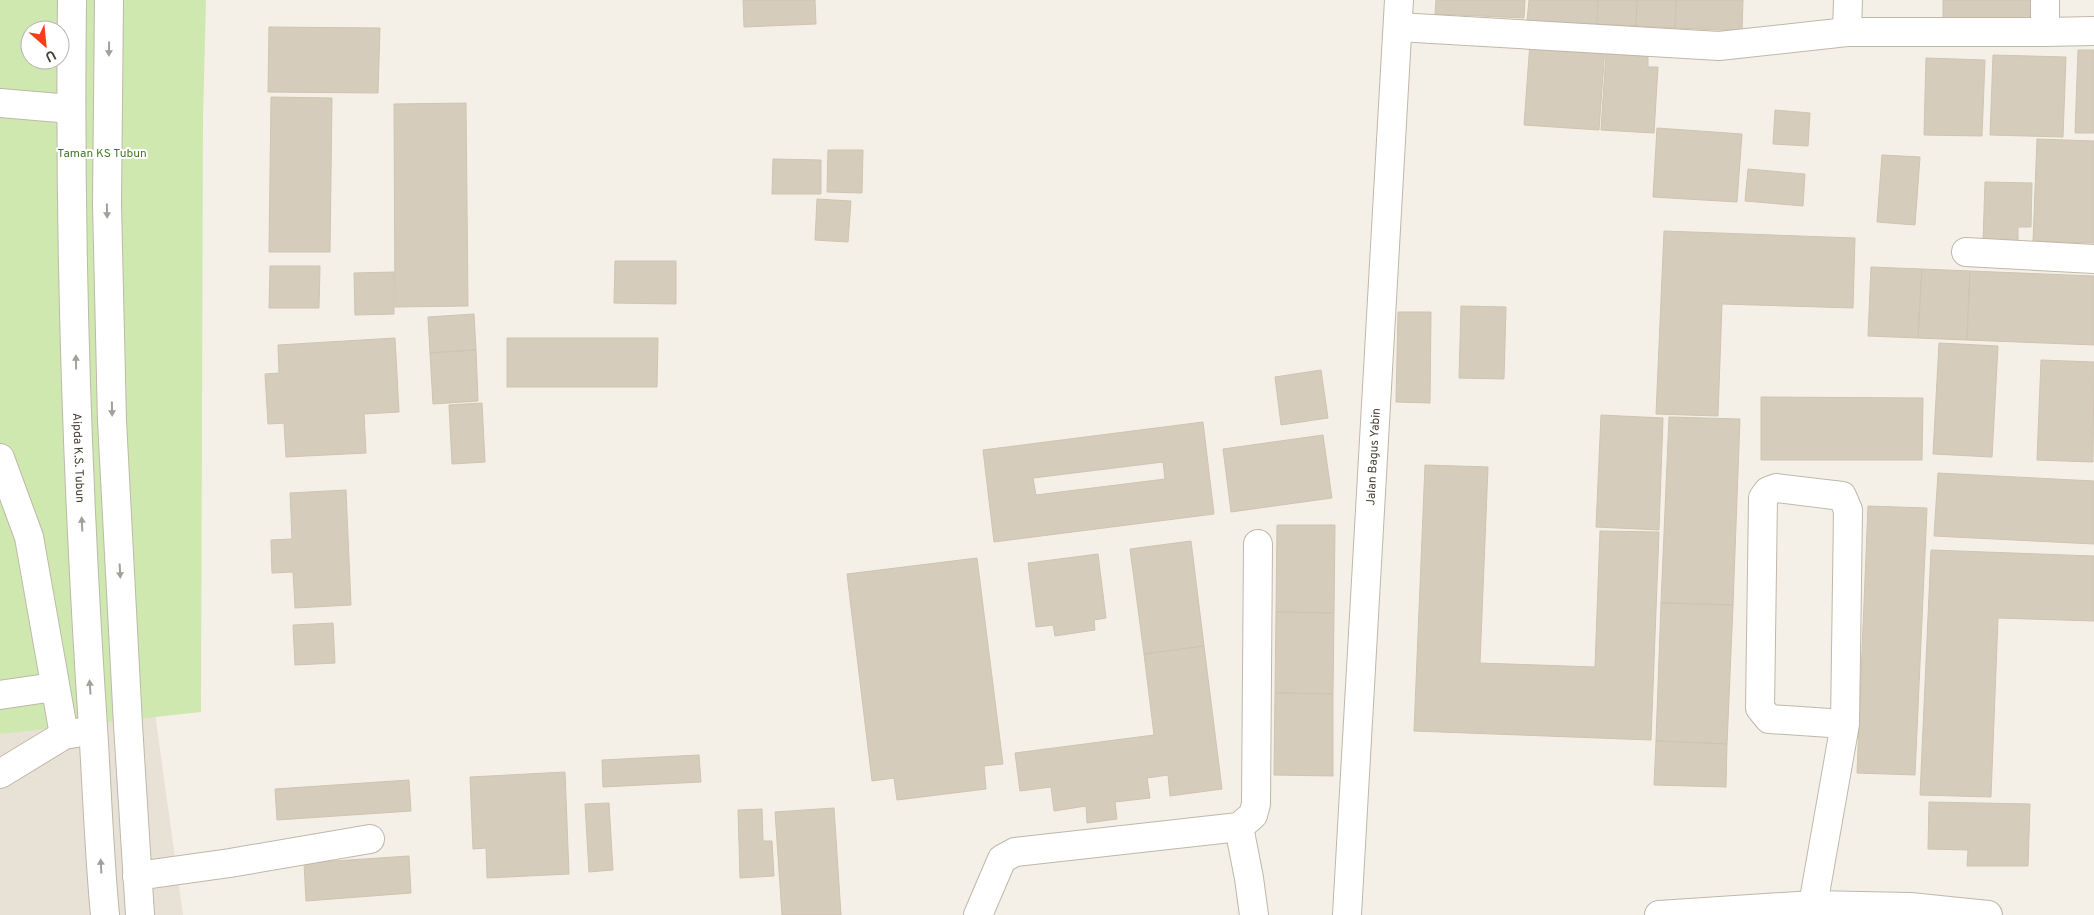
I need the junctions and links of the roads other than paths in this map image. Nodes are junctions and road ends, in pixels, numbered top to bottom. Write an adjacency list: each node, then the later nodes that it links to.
1 (72, 0): 11 (street, Aipda K.S. Tubun)
2 (109, 0): 18 (street, one-way to 18)
3 (1399, 0): 6 (street, Jalan Bagus Yabin)
4 (1848, 0): 8 (street)
5 (2045, 0): 9 (street)
6 (1398, 27): 8 (street); 31 (street, Jalan Bagus Yabin)
7 (2094, 31): 9 (street)
8 (1847, 32): 9 (street)
9 (2045, 32)
10 (0, 103): 11 (street)
11 (71, 110): 20 (street, Aipda K.S. Tubun, one-way to 11)
12 (1966, 252): 13 (street)
13 (2094, 259)
14 (0, 458): 16 (street)
15 (1258, 544): 23 (street)
16 (54, 687): 17 (street); 21 (street)
17 (0, 696)
18 (128, 724): 20 (street); 25 (street)
19 (1845, 724): 19 (street); 26 (street)
20 (93, 730): 21 (street); 27 (street, Aipda K.S. Tubun, one-way to 20)
21 (64, 735): 22 (street)
22 (0, 774)
23 (1238, 828): 29 (street); 30 (street)
24 (370, 840): 25 (street)
25 (137, 876): 28 (street)
26 (1813, 905): 32 (street); 33 (street)
27 (105, 915)
28 (140, 915)
29 (978, 915)
30 (1254, 915)
31 (1347, 915)
32 (1659, 915)
33 (1988, 915)

